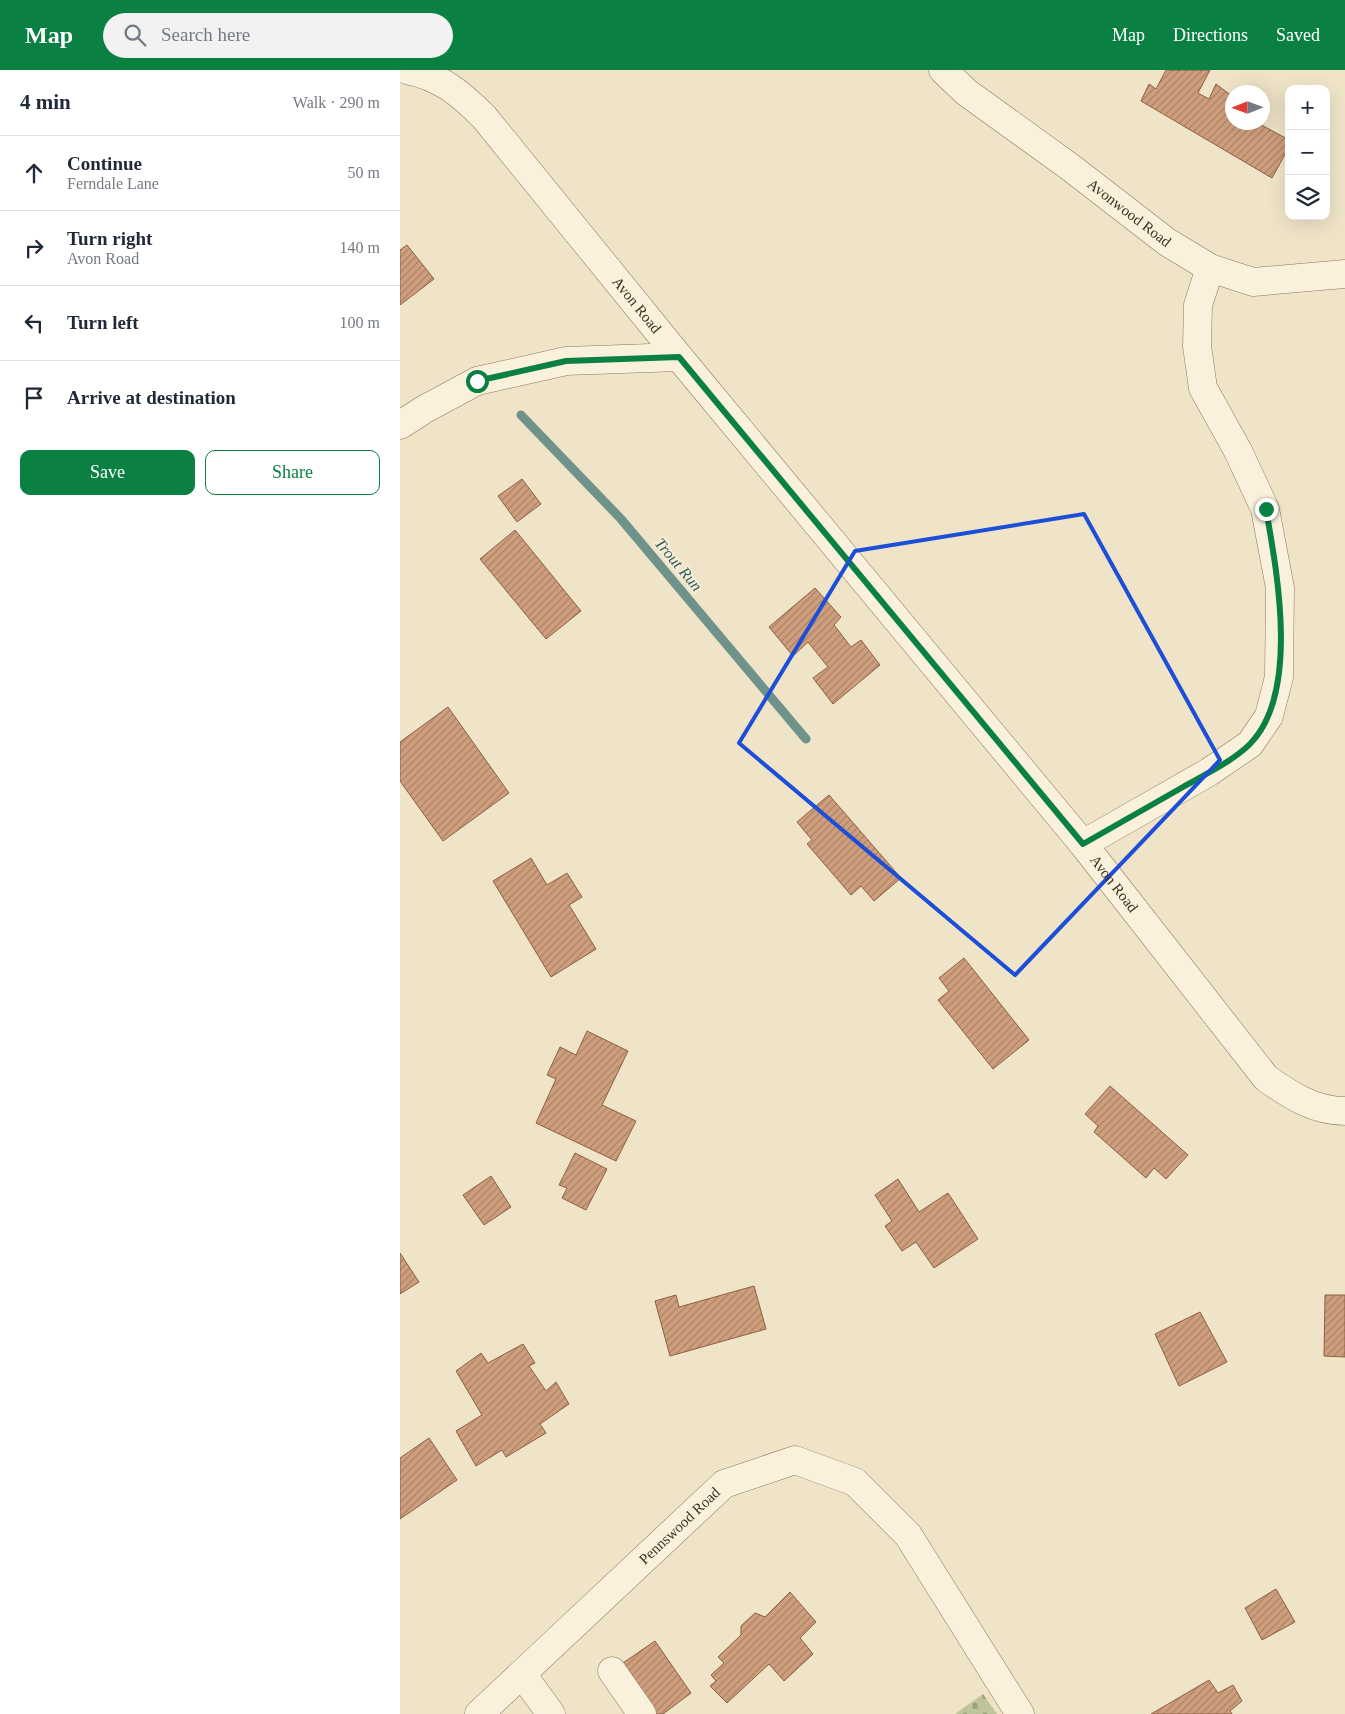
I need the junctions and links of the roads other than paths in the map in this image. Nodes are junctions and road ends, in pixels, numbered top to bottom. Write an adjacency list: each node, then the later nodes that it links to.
1 (407, 70): 5 (street, Avon Road)
2 (943, 70): 3 (street, Avonwood Road)
3 (1210, 268): 4 (street, Avonwood Road); 7 (street)
4 (1345, 274)
5 (679, 357): 6 (street); 7 (street, Avon Road)
6 (400, 425)
7 (1083, 844): 8 (street, Avon Road)
8 (1345, 1111)
9 (612, 1671): 13 (street)
10 (522, 1674): 11 (street, Pennswood Road); 12 (street); 14 (street, Pennswood Road)
11 (479, 1714)
12 (551, 1714)
13 (642, 1714)
14 (1020, 1714)

